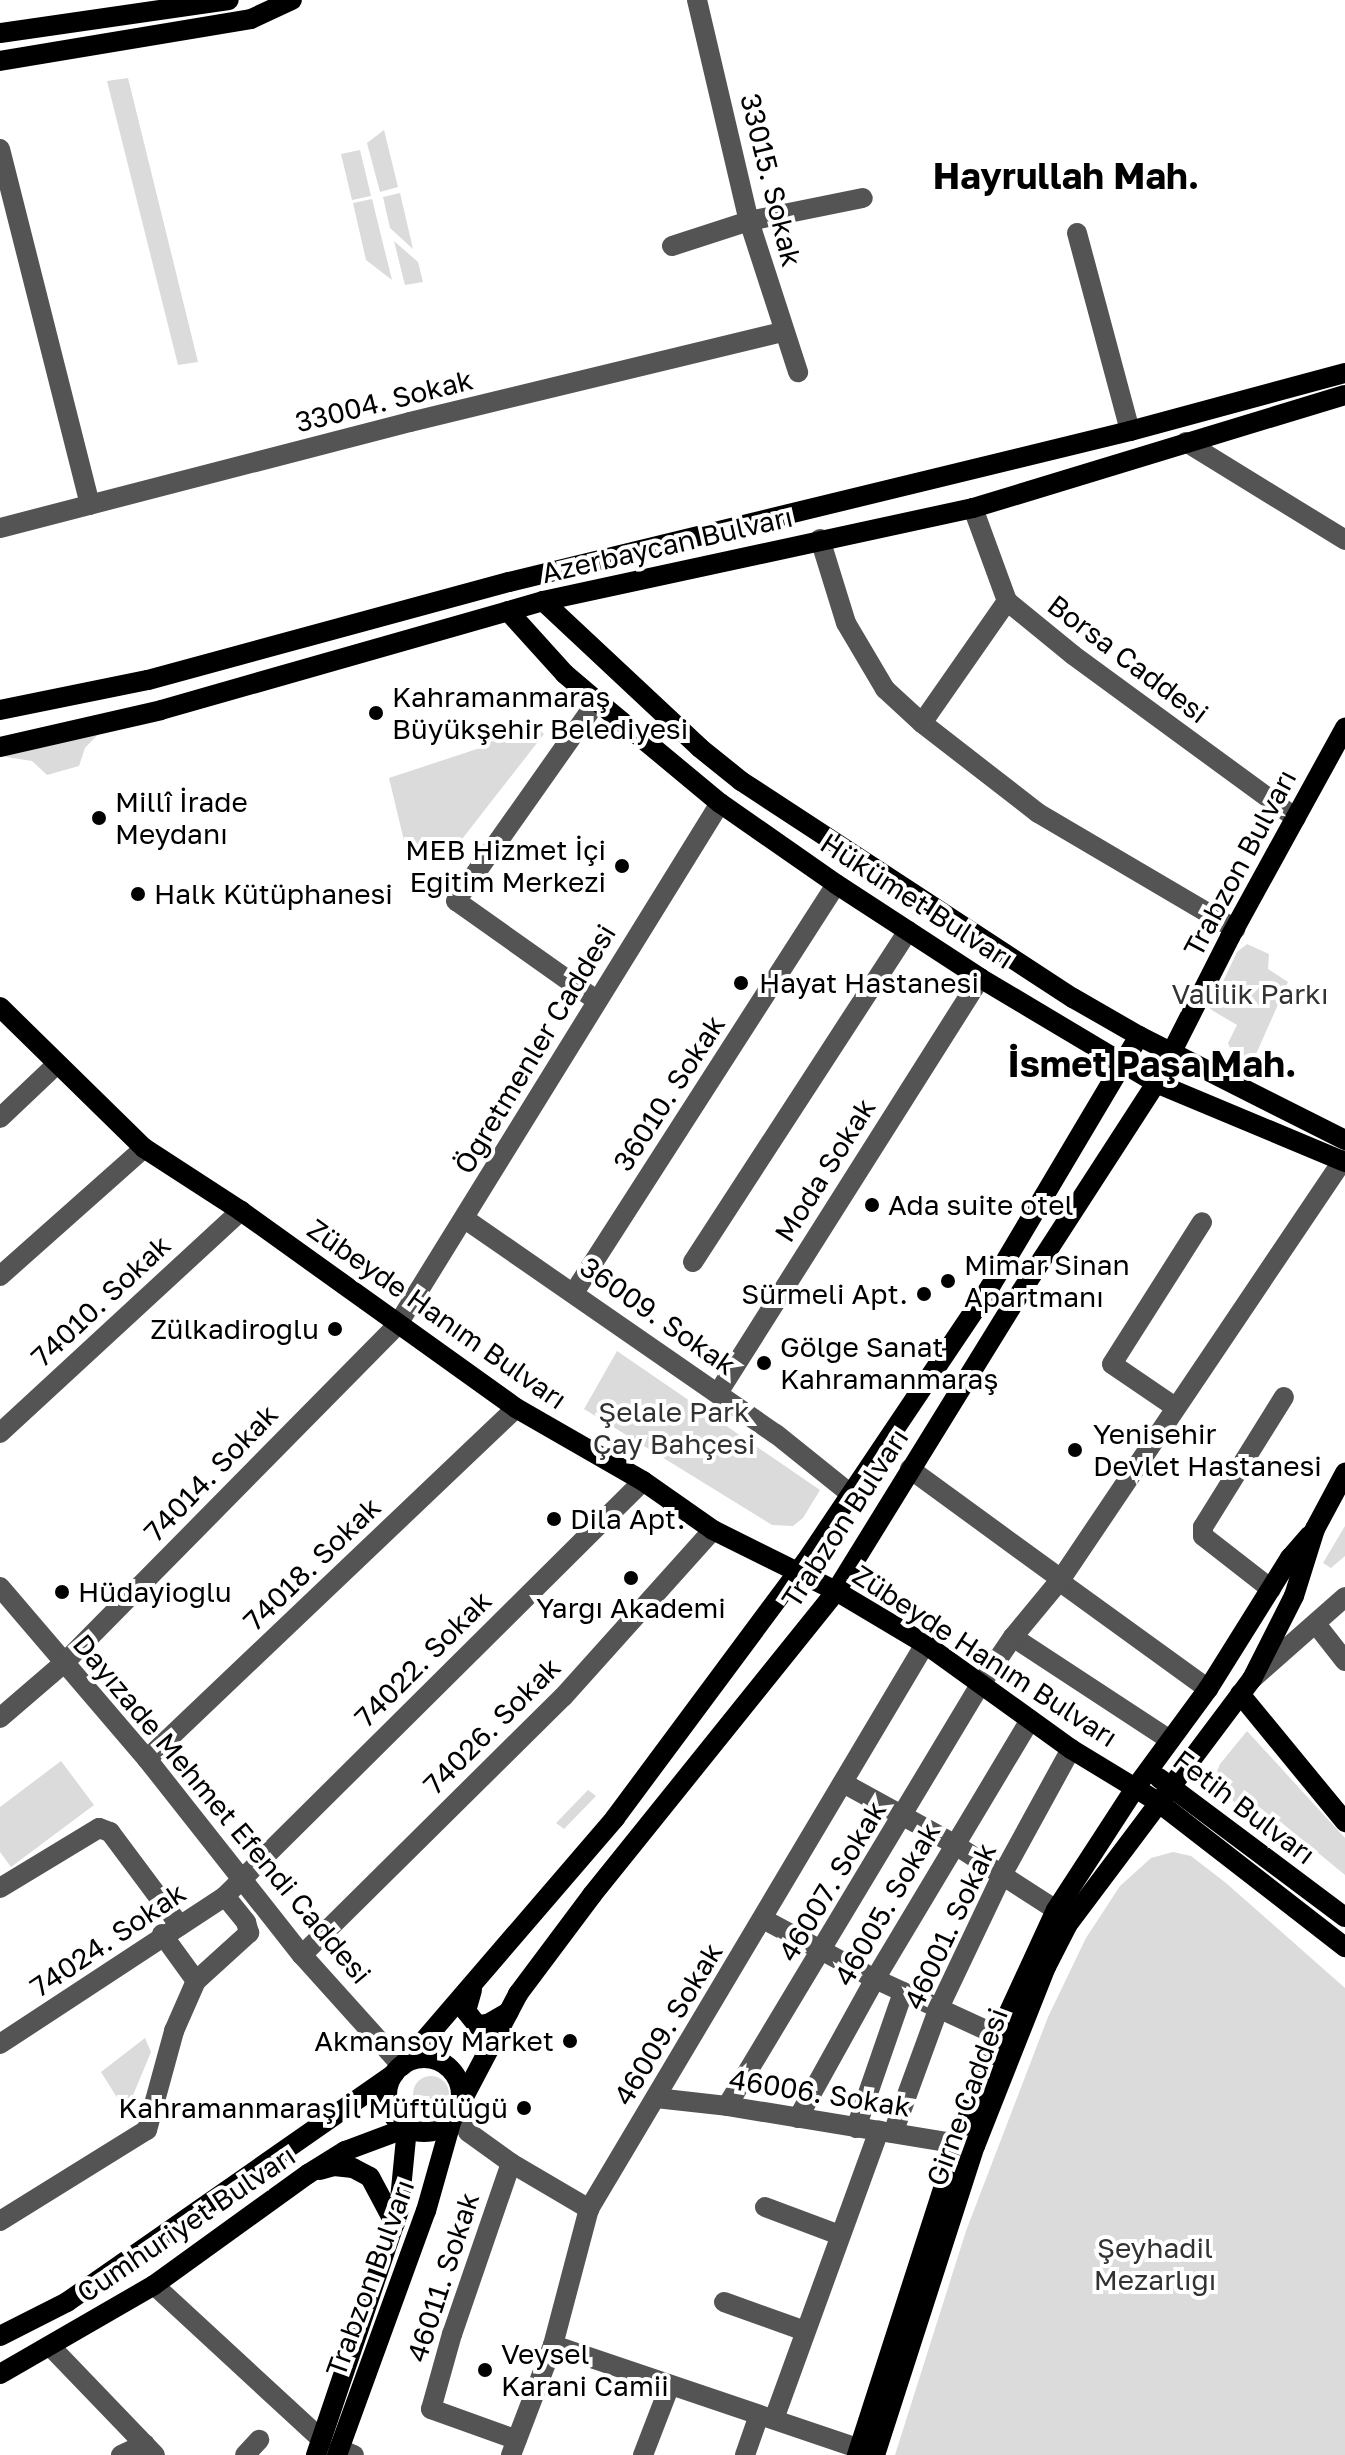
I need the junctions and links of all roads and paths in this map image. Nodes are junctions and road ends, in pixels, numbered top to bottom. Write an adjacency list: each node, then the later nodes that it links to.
1 (229, 0): 4 (main road)
2 (292, 0): 5 (main road)
3 (697, 0): 8 (street, 33015. Sokak)
4 (0, 33)
5 (0, 61)
6 (0, 149): 19 (street)
7 (863, 198): 8 (street)
8 (749, 221): 10 (street); 11 (street, 33015. Sokak)
9 (1077, 233): 16 (street)
10 (672, 246)
11 (783, 332): 12 (street, 33015. Sokak); 19 (street, 33004. Sokak)
12 (798, 372)
13 (1345, 373): 16 (main road, Azerbaycan Bulvarı)
14 (1345, 395): 15 (main road, Azerbaycan Bulvarı)
15 (1229, 429): 17 (main road, Azerbaycan Bulvarı); 18 (street)
16 (1130, 431): 28 (main road, Azerbaycan Bulvarı)
17 (1186, 442): 18 (street); 20 (main road, Azerbaycan Bulvarı)
18 (1222, 463): 23 (street)
19 (90, 505): 21 (street, 33004. Sokak)
20 (973, 508): 22 (main road, Azerbaycan Bulvarı); 25 (street, Borsa Caddesi)
21 (0, 528)
22 (820, 539): 24 (main road, Azerbaycan Bulvarı); 29 (street)
23 (1345, 540)
24 (543, 601): 26 (main road, Azerbaycan Bulvarı); 40 (main road, Hükümet Bulvarı)
25 (1007, 601): 29 (street); 33 (street, Borsa Caddesi)
26 (508, 611): 27 (main road, Hükümet Bulvarı); 31 (main road, Azerbaycan Bulvarı)
27 (597, 701): 32 (main road, Hükümet Bulvarı); 38 (street)
28 (0, 710)
29 (922, 723): 35 (street)
30 (1345, 728): 33 (main road, Trabzon Bulvarı)
31 (0, 747)
32 (720, 803): 34 (main road, Hükümet Bulvarı); 38 (street, Öğretmenler Caddesi)
33 (1296, 818): 35 (main road, Trabzon Bulvarı)
34 (836, 884): 36 (main road, Hükümet Bulvarı); 53 (street, 36010. Sokak)
35 (1235, 929): 41 (main road, Trabzon Bulvarı)
36 (908, 931): 37 (main road, Hükümet Bulvarı); 51 (street)
37 (980, 978): 42 (main road, Hükümet Bulvarı); 55 (street, Moda Sokak)
38 (596, 1000): 49 (street, Öğretmenler Caddesi)
39 (0, 1007): 43 (main road, Zübeyde Hanım Bulvarı)
40 (1139, 1036): 41 (main road, Hükümet Bulvarı); 42 (main road, Trabzon Bulvarı)
41 (1173, 1054): 44 (main road, Trabzon Bulvarı); 47 (main road, Hükümet Bulvarı)
42 (1121, 1064): 44 (main road, Hükümet Bulvarı); 63 (main road, Trabzon Bulvarı)
43 (56, 1065): 45 (street); 46 (main road, Zübeyde Hanım Bulvarı)
44 (1156, 1083): 47 (main road, Hükümet Bulvarı); 60 (main road, Trabzon Bulvarı)
45 (0, 1118)
46 (144, 1148): 48 (main road, Zübeyde Hanım Bulvarı); 52 (street)
47 (1344, 1154): 57 (street, 46007. Sokak)
48 (241, 1211): 54 (main road, Zübeyde Hanım Bulvarı); 59 (street, 74010. Sokak)
49 (465, 1219): 53 (street, 36009. Sokak); 54 (street, Öğretmenler Caddesi)
50 (1202, 1222): 57 (street)
51 (693, 1262)
52 (0, 1276)
53 (575, 1291): 55 (street, 36009. Sokak)
54 (398, 1324): 58 (main road, Zübeyde Hanım Bulvarı); 76 (street, 74014. Sokak)
55 (718, 1393): 63 (street, 36009. Sokak)
56 (1284, 1397): 69 (street)
57 (1175, 1407): 67 (street, 46007. Sokak)
58 (516, 1408): 62 (main road, Zübeyde Hanım Bulvarı); 84 (street, 74018. Sokak)
59 (0, 1433)
60 (910, 1469): 67 (street); 70 (main road, Trabzon Bulvarı)
61 (1345, 1473): 64 (main road)
62 (643, 1481): 65 (main road, Zübeyde Hanım Bulvarı); 92 (street, 74022. Sokak)
63 (852, 1495): 66 (main road, Trabzon Bulvarı)
64 (1315, 1529): 69 (main road, Girne Caddesi); 78 (main road, Girne Caddesi)
65 (713, 1530): 66 (main road, Zübeyde Hanım Bulvarı); 101 (street, 74026. Sokak)
66 (796, 1571): 70 (main road, Zübeyde Hanım Bulvarı); 103 (main road, Trabzon Bulvarı)
67 (1060, 1580): 73 (street, 46007. Sokak); 79 (street)
68 (0, 1587): 76 (street, Dayızade Mehmet Efendi Caddesi)
69 (1271, 1589): 79 (main road, Girne Caddesi)
70 (836, 1591): 74 (main road, Zübeyde Hanım Bulvarı); 107 (main road, Trabzon Bulvarı)
71 (1345, 1597): 72 (street)
72 (1316, 1624): 75 (street); 78 (street)
73 (1013, 1637): 77 (street, 46007. Sokak); 82 (street)
74 (925, 1644): 77 (main road, Zübeyde Hanım Bulvarı); 86 (street, 46009. Sokak)
75 (1345, 1661)
76 (65, 1662): 80 (street, 74014. Sokak); 84 (street, Dayızade Mehmet Efendi Caddesi)
77 (981, 1684): 81 (main road, Zübeyde Hanım Bulvarı); 88 (street, 46007. Sokak)
78 (1246, 1687): 87 (main road, Girne Caddesi); 89 (main road)
79 (1208, 1689): 82 (main road, Girne Caddesi)
80 (0, 1718)
81 (1030, 1720): 83 (main road, Zübeyde Hanım Bulvarı); 90 (street, 46005. Sokak)
82 (1170, 1740): 85 (main road, Girne Caddesi)
83 (1071, 1749): 85 (main road, Zübeyde Hanım Bulvarı); 91 (street, 46001. Sokak)
84 (147, 1759): 92 (street, Dayızade Mehmet Efendi Caddesi)
85 (1142, 1778): 87 (main road, Zübeyde Hanım Bulvarı); 95 (main road, Girne Caddesi)
86 (845, 1784): 88 (street); 97 (street, 46009. Sokak)
87 (1164, 1794): 96 (main road, Fetih Bulvarı); 99 (main road, Fetih Bulvarı); 108 (main road, Girne Caddesi)
88 (904, 1815): 90 (street); 100 (street, 46007. Sokak)
89 (1345, 1822)
90 (954, 1844): 91 (street); 102 (street, 46005. Sokak)
91 (1002, 1875): 95 (street); 106 (street, 46001. Sokak)
92 (244, 1878): 94 (street, 74024. Sokak); 101 (street, Dayızade Mehmet Efendi Caddesi)
93 (3, 1880): 98 (street)
94 (225, 1896): 98 (street, 74024. Sokak); 104 (street)
95 (1056, 1910): 108 (main road, Girne Caddesi)
96 (1345, 1917)
97 (763, 1919): 100 (street); 111 (street, 46009. Sokak)
98 (171, 1930): 104 (street); 109 (street, 74024. Sokak)
99 (1345, 1947)
100 (823, 1951): 102 (street); 112 (street, 46007. Sokak)
101 (302, 1955): 110 (street, Dayızade Mehmet Efendi Caddesi)
102 (875, 1979): 105 (street); 114 (street, 46005. Sokak)
103 (478, 1980): 107 (main road, Trabzon Bulvarı); 110 (main road, Trabzon Bulvarı)
104 (196, 1981): 123 (street)
105 (903, 1992): 106 (street); 116 (street)
106 (938, 2010): 108 (street); 117 (street, 46001. Sokak)
107 (509, 2012): 113 (main road, Trabzon Bulvarı)
108 (1006, 2040): 118 (main road, Girne Caddesi)
109 (0, 2044)
110 (398, 2070): 113 (main road); 115 (main road); 129 (main road, Cumhuriyet Bulvarı)
111 (656, 2098): 112 (street, 46006. Sokak); 122 (street, 46009. Sokak)
112 (727, 2106): 114 (street, 46006. Sokak)
113 (455, 2114): 115 (main road); 119 (street); 137 (main road, Trabzon Bulvarı)
114 (798, 2118): 116 (street, 46006. Sokak)
115 (407, 2128): 120 (main road, Cumhuriyet Bulvarı); 124 (main road, Trabzon Bulvarı)
116 (856, 2128): 117 (street, 46006. Sokak)
117 (886, 2132): 118 (street, 46006. Sokak); 125 (street, 46001. Sokak)
118 (966, 2145): 138 (main road, Girne Caddesi)
119 (511, 2163): 122 (street); 135 (street, 46011. Sokak)
120 (308, 2174): 124 (main road); 126 (main road, Cumhuriyet Bulvarı)
121 (765, 2207): 125 (street)
122 (589, 2209): 130 (street, 46009. Sokak)
123 (0, 2221)
124 (395, 2224): 137 (main road, Trabzon Bulvarı)
125 (840, 2235): 128 (street, 46001. Sokak)
126 (154, 2285): 131 (main road, Cumhuriyet Bulvarı); 137 (street)
127 (724, 2302): 128 (street)
128 (805, 2331): 134 (street, 46001. Sokak)
129 (0, 2336)
130 (553, 2345): 133 (street); 135 (street, 46009. Sokak)
131 (51, 2347): 132 (main road, Cumhuriyet Bulvarı); 136 (street)
132 (0, 2374)
133 (670, 2385): 134 (street); 140 (street)
134 (766, 2417): 138 (street); 141 (street, 46001. Sokak)
135 (514, 2447)
136 (150, 2450): 139 (street)
137 (333, 2451)
138 (866, 2453)
139 (121, 2455)
140 (643, 2455)
141 (745, 2455)

